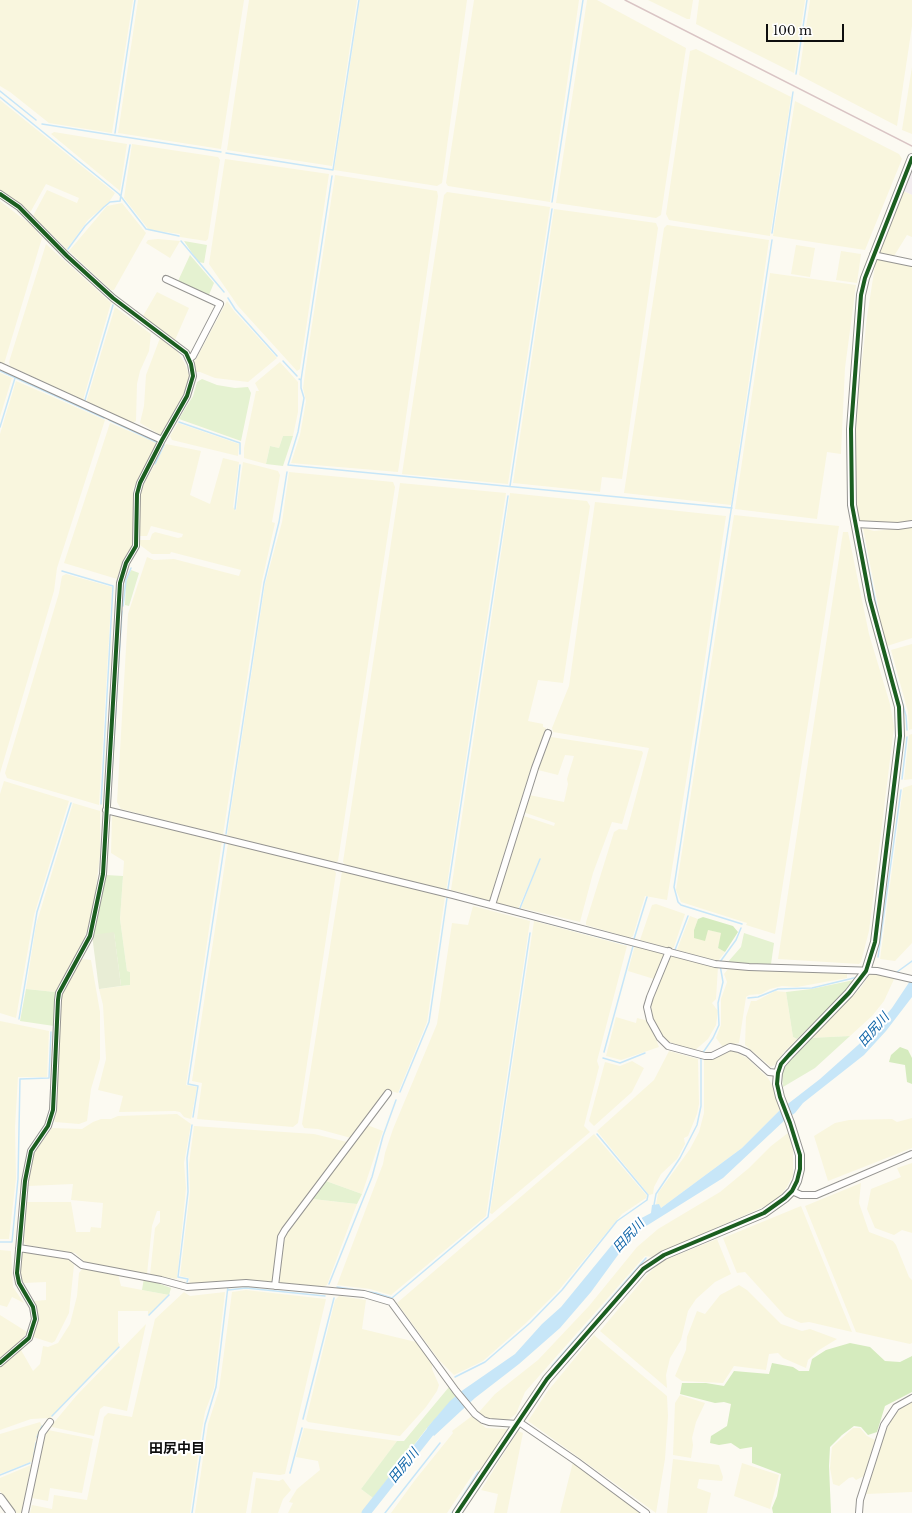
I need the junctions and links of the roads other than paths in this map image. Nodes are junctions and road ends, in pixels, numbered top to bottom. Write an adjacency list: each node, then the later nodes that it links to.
1 (912, 158): 3 (street)
2 (0, 194): 6 (street)
3 (873, 255): 4 (street); 9 (street)
4 (912, 263)
5 (166, 279): 6 (street)
6 (189, 359): 8 (street)
7 (0, 366): 8 (street)
8 (162, 440): 12 (street)
9 (855, 524): 10 (street); 15 (street)
10 (912, 524)
11 (548, 733): 13 (street)
12 (106, 810): 13 (street); 21 (street)
13 (492, 905): 14 (street)
14 (669, 951): 15 (street); 17 (street)
15 (866, 971): 16 (street); 17 (street)
16 (912, 979)
17 (778, 1073): 20 (street)
18 (388, 1093): 22 (street)
19 (912, 1154): 20 (street)
20 (792, 1191): 26 (street)
21 (20, 1248): 22 (street); 23 (street)
22 (275, 1286): 26 (street)
23 (0, 1363)
24 (912, 1398): 32 (street)
25 (50, 1422): 29 (street)
26 (518, 1423): 30 (street); 31 (street)
27 (0, 1498): 28 (street)
28 (12, 1513)
29 (25, 1513)
30 (457, 1513)
31 (646, 1513)
32 (859, 1513)

